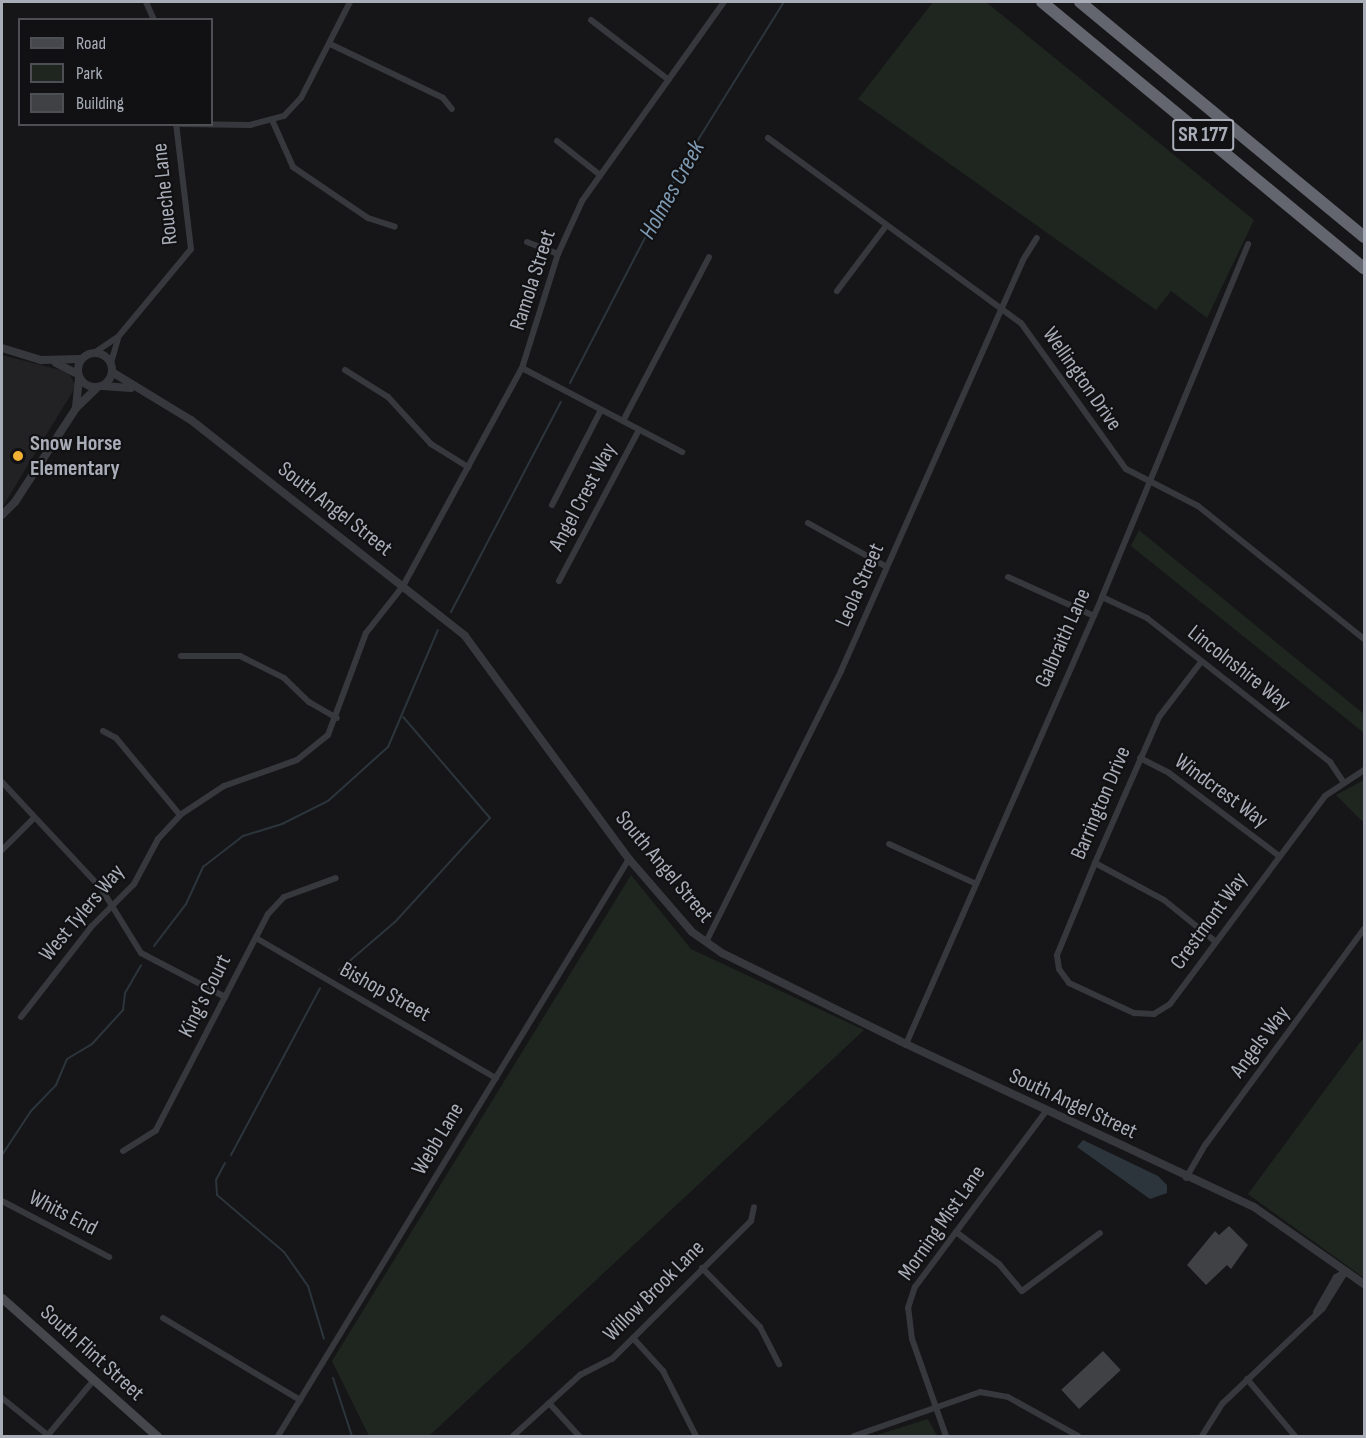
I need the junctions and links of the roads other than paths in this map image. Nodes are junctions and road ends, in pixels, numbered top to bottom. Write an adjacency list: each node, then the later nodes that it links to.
1 (146, 2): 6 (street)
2 (350, 2): 8 (street)
3 (724, 2): 9 (street, Ramola Street)
4 (1042, 2): 25 (highway, SR 177)
5 (1080, 2): 19 (highway, SR 177)
6 (153, 18)
7 (591, 20): 9 (street)
8 (330, 44): 10 (street); 11 (street)
9 (669, 80): 16 (street, Ramola Street)
10 (453, 109)
11 (273, 122): 12 (street); 18 (street)
12 (213, 123)
13 (178, 126): 28 (street, Roueche Lane)
14 (768, 138): 17 (street, Wellington Drive)
15 (557, 141): 16 (street)
16 (600, 175): 23 (street, Ramola Street)
17 (886, 226): 26 (street); 27 (street, Wellington Drive)
18 (395, 227)
19 (1365, 237)
20 (1037, 238): 27 (street, Leola Street)
21 (527, 242): 23 (street)
22 (1248, 244): 46 (street, Galbraith Lane)
23 (558, 254): 34 (street, Ramola Street)
24 (709, 257): 42 (street)
25 (1365, 268)
26 (837, 291)
27 (1001, 309): 46 (street, Wellington Drive); 50 (street, Leola Street)
28 (118, 337): 30 (street); 33 (street)
29 (2, 348): 32 (street)
30 (94, 352): 31 (street); 33 (street)
31 (81, 359): 32 (street); 37 (street)
32 (52, 361): 37 (street)
33 (111, 363): 36 (street)
34 (522, 368): 41 (street); 45 (street, Ramola Street)
35 (345, 370): 45 (street)
36 (112, 372): 38 (street); 39 (street, South Angel Street)
37 (79, 376): 38 (street); 40 (street)
38 (100, 387): 39 (street, South Angel Street); 40 (street)
39 (133, 388): 53 (street, South Angel Street)
40 (76, 408): 48 (street)
41 (602, 410): 42 (street); 47 (street)
42 (623, 421): 43 (street)
43 (639, 429): 44 (street); 52 (street, Angel Crest Way)
44 (682, 452)
45 (468, 467): 53 (street, Ramola Street)
46 (1148, 483): 54 (street, Galbraith Lane); 56 (street, Wellington Drive)
47 (552, 505)
48 (2, 515)
49 (808, 523): 50 (street)
50 (887, 567): 77 (street, Leola Street)
51 (1008, 577): 55 (street)
52 (559, 581)
53 (403, 586): 59 (street, West Tylers Way); 70 (street, South Angel Street)
54 (1102, 597): 55 (street, Galbraith Lane); 58 (street, Lincolnshire Way)
55 (1094, 616): 73 (street, Galbraith Lane)
56 (1365, 639)
57 (180, 656): 59 (street)
58 (1201, 662): 61 (street, Barrington Drive); 63 (street, Lincolnshire Way)
59 (337, 718): 65 (street, West Tylers Way)
60 (103, 731): 65 (street)
61 (1140, 758): 69 (street, Windcrest Way); 71 (street, Barrington Drive)
62 (1365, 770): 63 (street, Crestmont Way)
63 (1343, 781): 69 (street, Crestmont Way)
64 (2, 782): 66 (street)
65 (180, 815): 74 (street, West Tylers Way)
66 (34, 818): 68 (street); 74 (street)
67 (889, 844): 73 (street)
68 (2, 850)
69 (1280, 856): 78 (street, Crestmont Way)
70 (629, 860): 77 (street, South Angel Street); 83 (street, Webb Lane)
71 (1095, 863): 78 (street); 79 (street, Barrington Drive)
72 (336, 878): 76 (street, King's Court)
73 (974, 883): 82 (street, Galbraith Lane)
74 (112, 906): 80 (street); 81 (street, West Tylers Way)
75 (1365, 929): 86 (street, Angels Way)
76 (256, 938): 80 (street, King's Court); 83 (street, Bishop Street)
77 (706, 942): 82 (street, South Angel Street)
78 (1216, 942): 79 (street, Crestmont Way)
79 (1059, 969)
80 (225, 997): 85 (street, King's Court)
81 (21, 1017)
82 (906, 1044): 84 (street, South Angel Street)
83 (496, 1078): 102 (street, Webb Lane)
84 (1046, 1111): 86 (street, South Angel Street); 89 (street, Morning Mist Lane)
85 (123, 1151)
86 (1186, 1178): 93 (street, South Angel Street)
87 (2, 1201): 91 (street, Whits End)
88 (754, 1207): 92 (street, Willow Brook Lane)
89 (956, 1232): 90 (street); 104 (street, Morning Mist Lane)
90 (1100, 1233)
91 (109, 1257)
92 (702, 1268): 97 (street, Willow Brook Lane); 98 (street)
93 (1346, 1271): 94 (street, South Angel Street); 99 (street)
94 (1365, 1284)
95 (2, 1298): 100 (main road, South Flint Street)
96 (163, 1318): 102 (street)
97 (633, 1338): 103 (street, Willow Brook Lane); 110 (street)
98 (779, 1364)
99 (1247, 1379): 114 (street); 115 (street)
100 (93, 1381): 105 (street); 106 (main road, South Flint Street)
101 (2, 1398): 105 (street)
102 (300, 1400): 107 (street, Webb Lane)
103 (549, 1403): 108 (street, Willow Brook Lane); 109 (street)
104 (935, 1406): 111 (street); 112 (street, Morning Mist Lane); 113 (street)
105 (49, 1436)
106 (157, 1437)
107 (278, 1437)
108 (513, 1437)
109 (579, 1437)
110 (696, 1437)
111 (854, 1437)
112 (946, 1437)
113 (1078, 1437)
114 (1202, 1437)
115 (1294, 1437)

